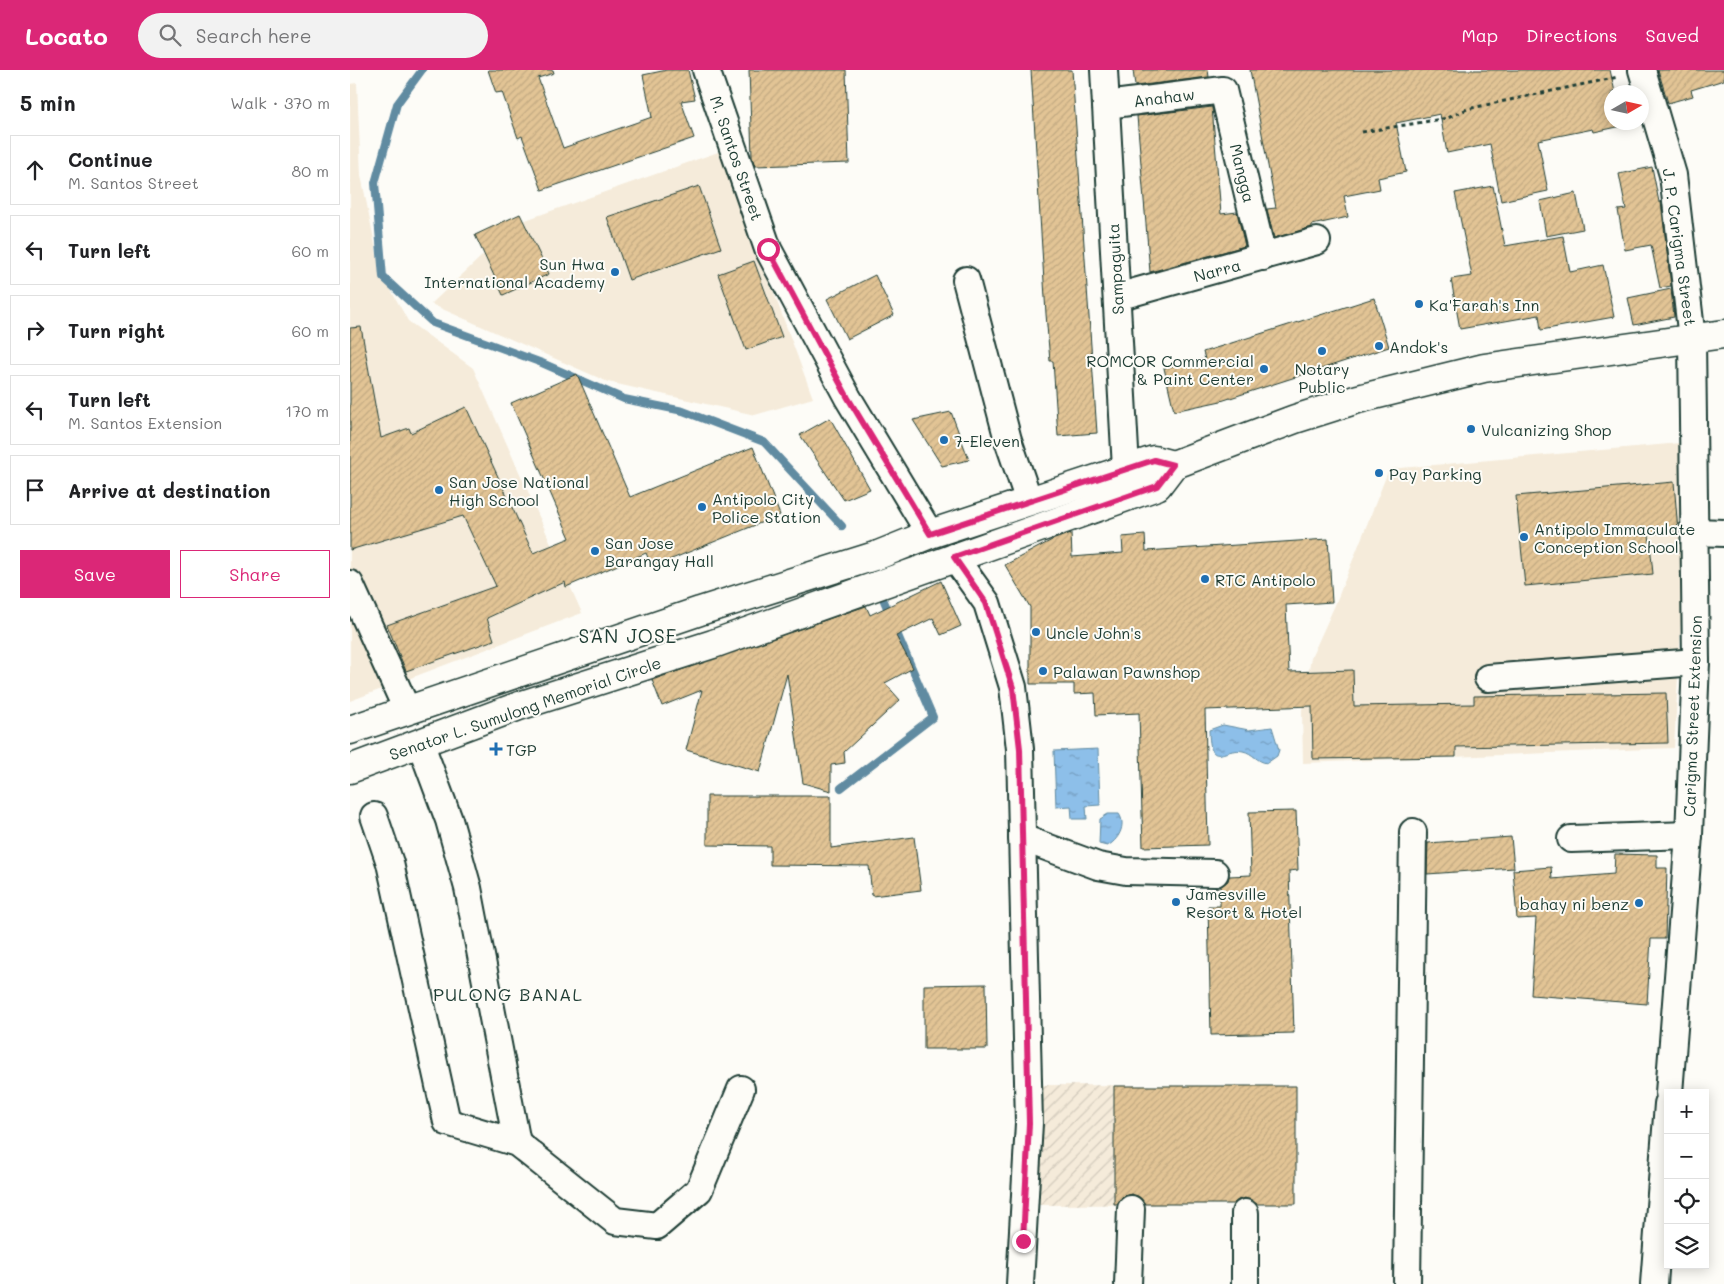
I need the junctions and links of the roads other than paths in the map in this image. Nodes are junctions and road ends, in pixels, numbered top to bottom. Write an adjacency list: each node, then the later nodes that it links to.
1 (706, 70): 17 (street, M. Santos Street)
2 (1104, 70): 5 (street, Sampaguita)
3 (1642, 71): 11 (street, J. P. Carigma Street)
4 (1222, 90): 5 (street, Anahaw); 7 (street, Mangga)
5 (1106, 104): 9 (street, Sampaguita)
6 (1317, 242): 7 (street, Narra)
7 (1264, 257): 9 (street, Narra)
8 (966, 280): 14 (street)
9 (1117, 297): 13 (street, Sampaguita)
10 (1724, 334): 11 (main road)
11 (1692, 339): 12 (main road); 15 (street, Carigma Street Extension)
12 (1173, 465): 13 (main road); 18 (main road, Senator L. Sumulong Memorial Circle)
13 (1126, 469): 14 (main road)
14 (1029, 501): 17 (main road)
15 (1695, 532): 16 (street); 20 (street, Carigma Street Extension)
16 (1724, 533)
17 (930, 534): 22 (main road)
18 (954, 557): 24 (main road, Senator L. Sumulong Memorial Circle); 29 (street)
19 (350, 584): 22 (street)
20 (1696, 662): 21 (street); 28 (street, Carigma Street Extension)
21 (1488, 678)
22 (407, 710): 23 (main road)
23 (350, 730)
24 (421, 745): 25 (main road, Senator L. Sumulong Memorial Circle); 35 (street)
25 (350, 769)
26 (374, 816): 35 (street)
27 (1413, 832): 41 (street)
28 (1689, 835): 30 (street); 33 (street, Carigma Street Extension)
29 (1022, 838): 31 (street); 38 (street)
30 (1571, 839)
31 (1215, 873)
32 (741, 1089): 35 (street)
33 (1669, 1089)
34 (1666, 1134): 42 (street)
35 (517, 1143)
36 (1131, 1209): 39 (street)
37 (1245, 1214): 40 (street)
38 (1020, 1284)
39 (1128, 1284)
40 (1245, 1284)
41 (1407, 1284)
42 (1654, 1284)

